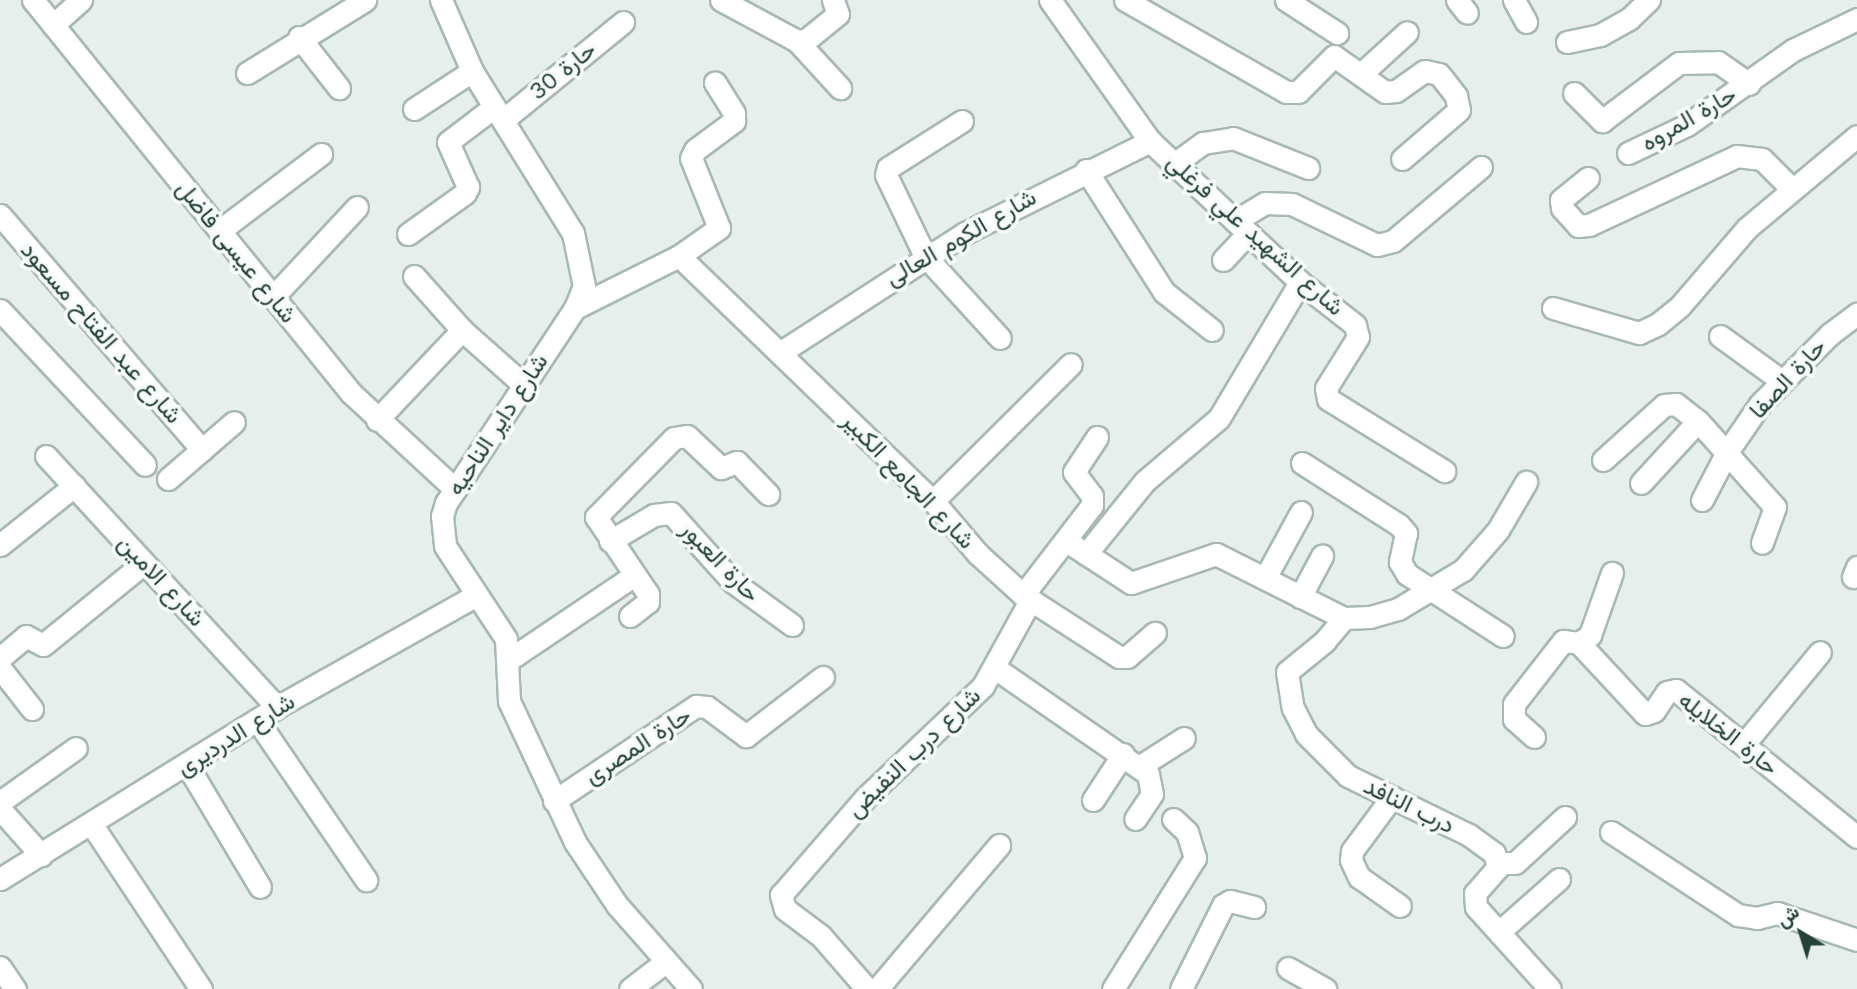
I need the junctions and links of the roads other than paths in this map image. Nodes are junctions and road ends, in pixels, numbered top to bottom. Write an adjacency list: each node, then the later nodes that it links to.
1 (33, 0): 15 (street, شارع عيسى فاضل)
2 (82, 0): 15 (street)
3 (365, 0): 18 (street)
4 (440, 0): 21 (street, شارع داير الناحيه)
5 (721, 0): 19 (street)
6 (833, 0): 19 (street)
7 (1125, 0): 23 (street)
8 (1286, 0): 17 (street)
9 (1514, 0): 14 (street)
10 (1649, 0): 20 (street)
11 (1059, 4): 33 (street, شارع الشهيد علي فرغلي)
12 (1857, 19): 25 (street, حارة المروه)
13 (622, 22): 30 (street, حارة 30)
14 (1526, 22)
15 (53, 25): 46 (street, شارع عيسى فاضل)
16 (1407, 32): 23 (street)
17 (1337, 33)
18 (299, 37): 22 (street); 26 (street)
19 (797, 41): 27 (street)
20 (1567, 42)
21 (472, 71): 29 (street); 30 (street, شارع داير الناحيه)
22 (247, 73)
23 (1361, 74): 36 (street)
24 (715, 82): 48 (street)
25 (1749, 84): 28 (street, حارة المروه); 34 (street, حارة المروه)
26 (339, 88)
27 (840, 88)
28 (1574, 93)
29 (414, 109)
30 (498, 113): 47 (street, حارة 30); 54 (street, شارع داير الناحيه)
31 (962, 121): 49 (street)
32 (1857, 136): 42 (street)
33 (1150, 141): 37 (street, شارع الشهيد علي فرغلي); 40 (street, شارع الكوم العالى)
34 (1628, 153)
35 (321, 154): 46 (street)
36 (1402, 159)
37 (1174, 164): 38 (street); 45 (street, شارع الشهيد علي فرغلي)
38 (1308, 167)
39 (1481, 167): 45 (street)
40 (1086, 170): 49 (street, شارع الكوم العالى); 59 (street)
41 (1588, 178): 42 (street)
42 (1791, 188): 55 (street)
43 (357, 207): 53 (street)
44 (0, 215): 70 (street, شارع عبد الفتاح مسعود)
45 (1241, 227): 50 (street); 52 (street, شارع الشهيد علي فرغلي)
46 (219, 231): 53 (street, شارع عيسى فاضل)
47 (408, 234)
48 (680, 256): 54 (street); 62 (street, شارع الجامع الكبير)
49 (925, 256): 61 (street); 62 (street, شارع الكوم العالى)
50 (1223, 260)
51 (414, 276): 58 (street)
52 (1300, 282): 76 (street, شارع الشهيد علي فرغلي); 90 (street)
53 (274, 298): 66 (street, شارع عيسى فاضل)
54 (575, 308): 65 (street, شارع داير الناحيه)
55 (1553, 308)
56 (0, 310): 75 (street)
57 (1857, 314): 64 (street, حارة الصفا)
58 (462, 330): 65 (street); 66 (street)
59 (1212, 330)
60 (1720, 336): 64 (street)
61 (1000, 338)
62 (781, 352): 84 (street, شارع الجامع الكبير)
63 (1071, 364): 84 (street)
64 (1782, 381): 71 (street, حارة الصفا)
65 (524, 385): 81 (street, شارع داير الناحيه)
66 (377, 420): 81 (street, شارع عيسى فاضل)
67 (1698, 421): 71 (street); 73 (street); 79 (street)
68 (234, 422): 70 (street)
69 (1097, 437): 87 (street, شارع درب النفيض)
70 (202, 450): 77 (street)
71 (1727, 452): 83 (street, حارة الصفا); 88 (street)
72 (46, 456): 80 (street, شارع الامين)
73 (1603, 460)
74 (1302, 463): 96 (street)
75 (145, 465)
76 (1444, 471)
77 (169, 479)
78 (1526, 482): 96 (street)
79 (1641, 483)
80 (74, 486): 89 (street); 92 (street, شارع الامين)
81 (455, 489): 97 (street, شارع داير الناحيه)
82 (768, 494): 86 (street)
83 (1702, 500)
84 (933, 501): 98 (street, شارع الجامع الكبير)
85 (1301, 512): 95 (street)
86 (610, 541): 94 (street); 102 (street, حارة العبور)
87 (1068, 542): 90 (street); 98 (street, شارع درب النفيض)
88 (1762, 543)
89 (0, 545)
90 (1086, 554): 95 (street)
91 (1322, 556): 99 (street)
92 (144, 563): 107 (street); 112 (street, شارع الامين)
93 (1612, 573): 105 (street)
94 (633, 576): 100 (street); 108 (street)
95 (1265, 578): 99 (street)
96 (1433, 590): 101 (street); 104 (street)
97 (475, 596): 108 (street, شارع داير الناحيه); 112 (street, شارع الدرديرى)
98 (1027, 597): 103 (street, شارع الجامع الكبير); 110 (street, شارع درب النفيض)
99 (1300, 597): 101 (street)
100 (630, 616)
101 (1344, 618): 121 (street, درب النافد)
102 (792, 625)
103 (1155, 633)
104 (1503, 636)
105 (1579, 643): 115 (street); 117 (street, حارة الخلايله)
106 (1820, 652): 117 (street)
107 (0, 658)
108 (510, 659): 123 (street, شارع داير الناحيه)
109 (0, 668): 113 (street)
110 (995, 668): 119 (street); 151 (street, شارع درب النفيض)
111 (823, 677): 123 (street, حارة المصرى)
112 (277, 707): 114 (street, شارع الدرديرى)
113 (32, 709)
114 (257, 720): 120 (street, شارع الدرديرى); 137 (street)
115 (1534, 737)
116 (1184, 738): 119 (street)
117 (1744, 744): 131 (street, حارة الخلايله)
118 (76, 748): 124 (street)
119 (1132, 760): 122 (street); 127 (street)
120 (187, 765): 129 (street, شارع الدرديرى); 138 (street)
121 (1392, 797): 134 (street, درب النافد); 139 (street)
122 (1093, 800)
123 (554, 801): 143 (street, شارع داير الناحيه)
124 (0, 802)
125 (0, 809): 133 (street)
126 (1566, 817): 134 (street)
127 (1135, 819)
128 (1173, 819): 153 (street)
129 (92, 825): 133 (street, شارع الدرديرى); 148 (street)
130 (1611, 832): 142 (street)
131 (1857, 837)
132 (999, 845): 152 (street)
133 (41, 855): 135 (street, شارع الدرديرى)
134 (1499, 863): 141 (street)
135 (0, 879)
136 (1559, 879): 141 (street)
137 (366, 880)
138 (260, 887)
139 (1400, 906)
140 (1254, 907): 154 (street)
141 (1499, 932): 155 (street)
142 (1857, 940)
143 (664, 963): 149 (street); 150 (street, شارع داير الناحيه)
144 (0, 967): 147 (street)
145 (1287, 968): 146 (street)
146 (1316, 987)
147 (15, 989)
148 (201, 989)
149 (630, 989)
150 (691, 989)
151 (867, 989)
152 (877, 989)
153 (1113, 989)
154 (1181, 989)
155 (1550, 989)

